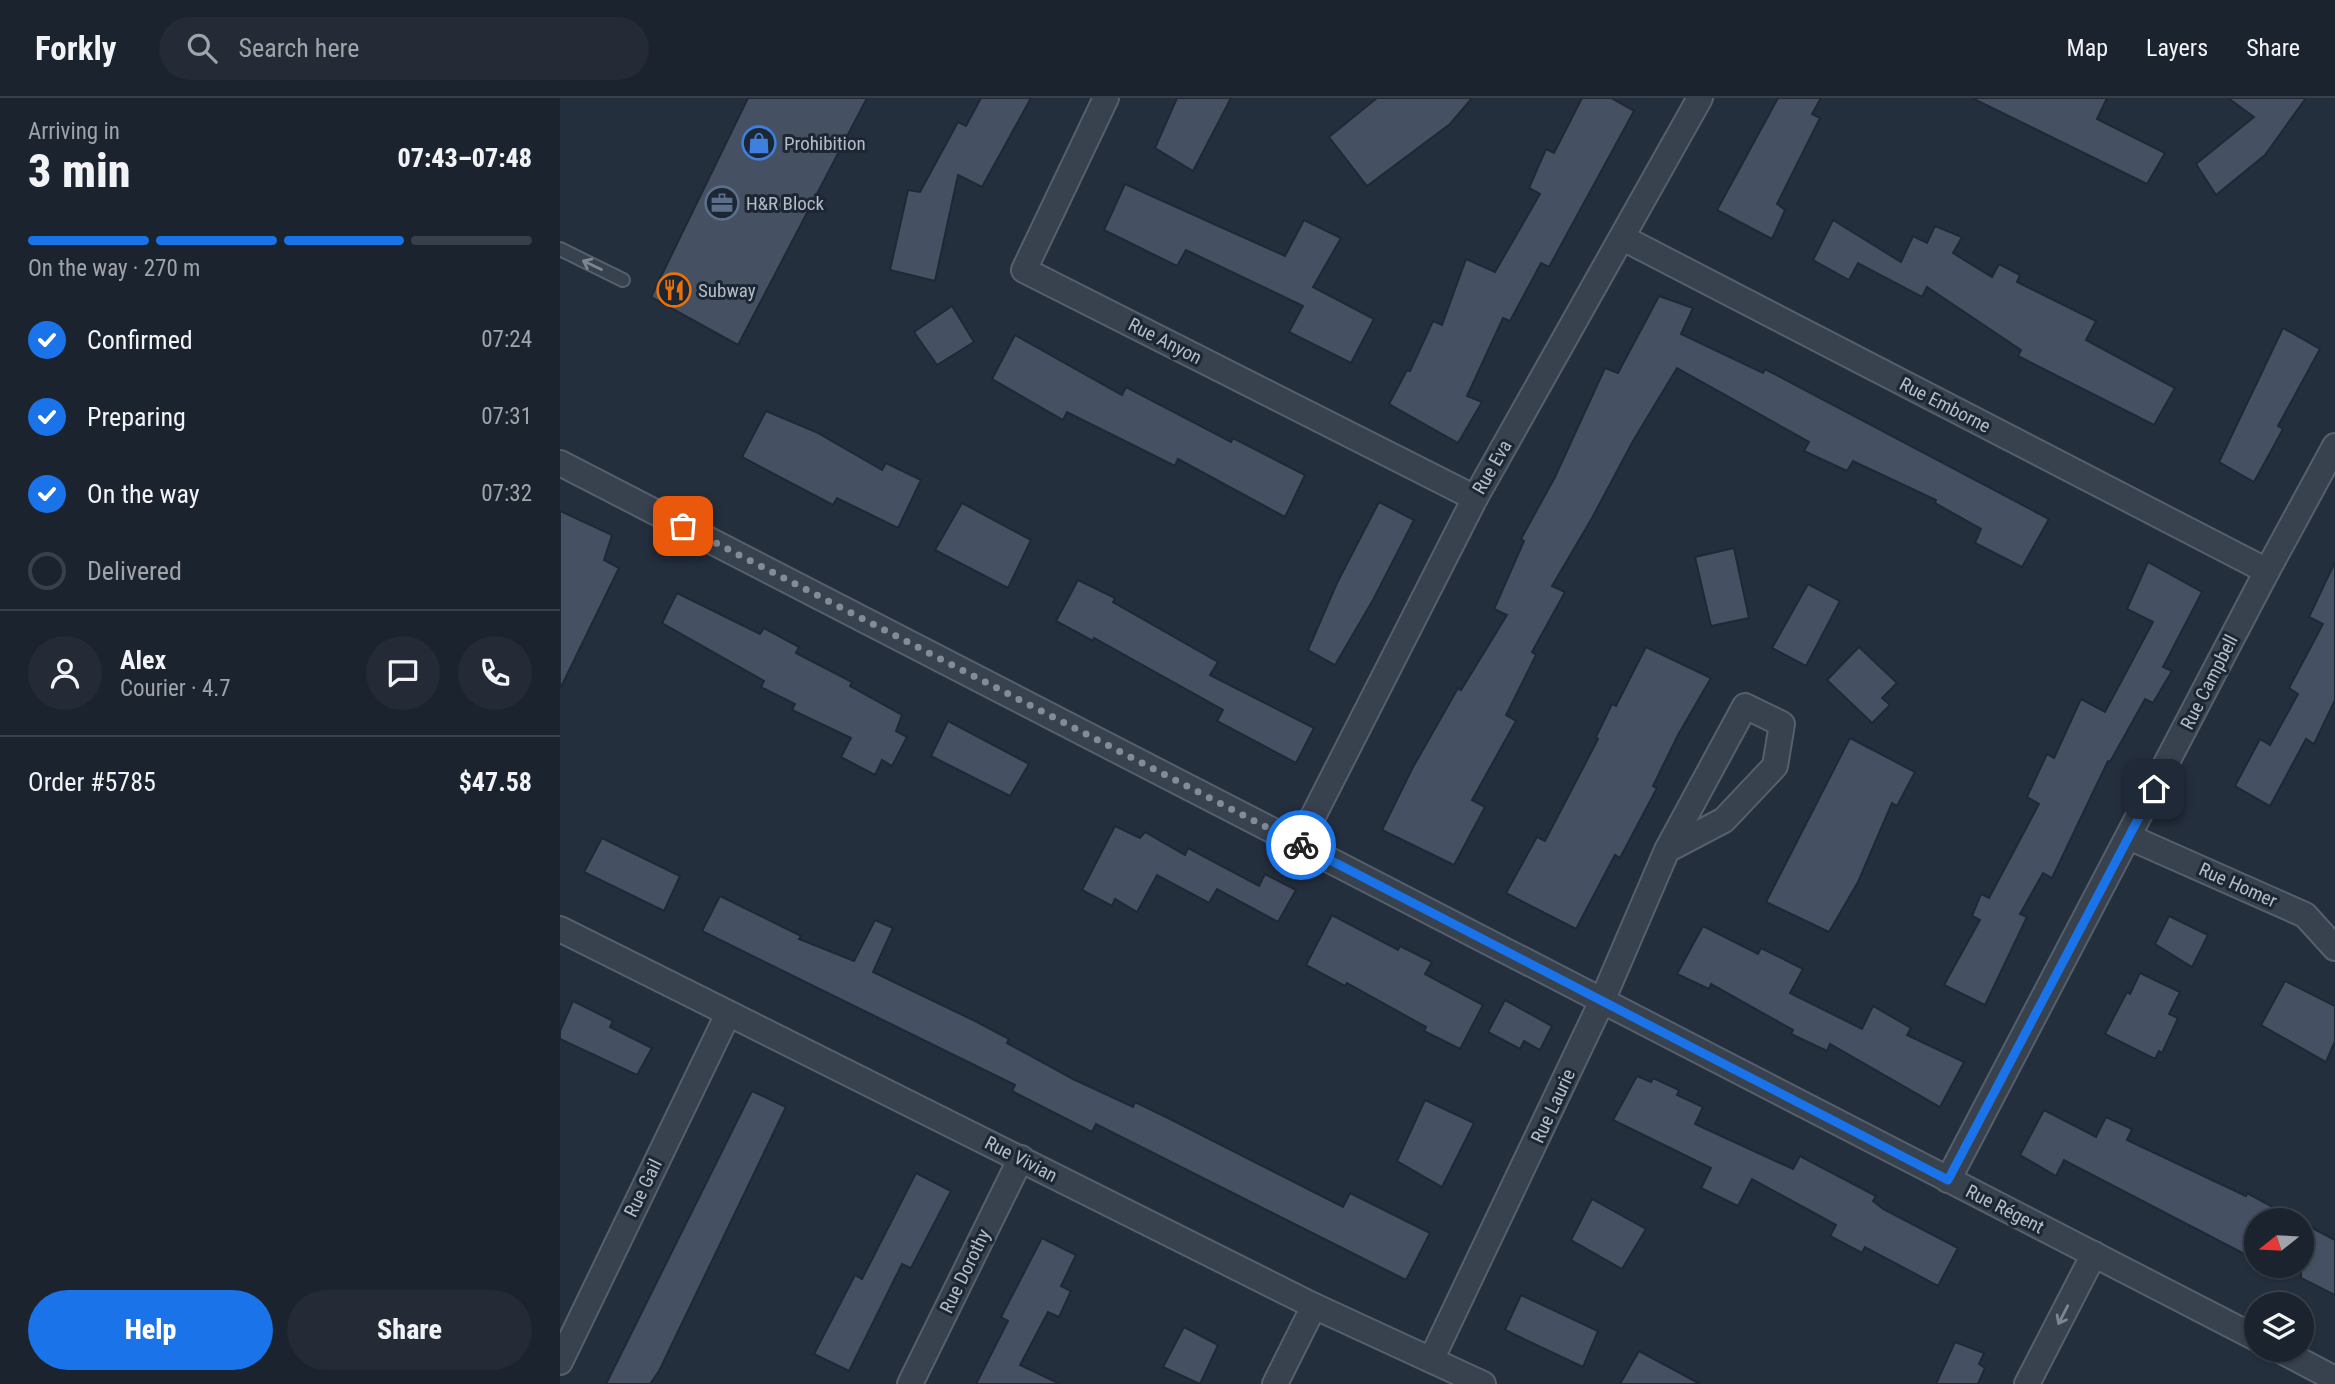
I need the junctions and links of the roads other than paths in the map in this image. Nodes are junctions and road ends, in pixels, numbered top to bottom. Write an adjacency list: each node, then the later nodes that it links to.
1 (1106, 98): 8 (street, Rue Anyon)
2 (1700, 98): 3 (street, Rue Eva)
3 (1623, 239): 8 (street, Rue Eva); 9 (street, Rue Emborne)
4 (560, 249): 5 (lane, one-way to 4)
5 (623, 280)
6 (2335, 446): 9 (street, Rue Campbell)
7 (560, 463): 11 (street, Rue Régent)
8 (1475, 498): 11 (street, Rue Eva)
9 (2267, 571): 10 (street, Rue Campbell)
10 (2129, 837): 14 (street, Rue Homer); 18 (street, Rue Campbell)
11 (1299, 844): 15 (street, Rue Régent)
12 (1667, 850): 12 (street, Rue Laurie); 15 (street, Rue Laurie)
13 (560, 929): 16 (street, Rue Vivian)
14 (2335, 948)
15 (1602, 1001): 18 (street, Rue Régent); 22 (street, Rue Laurie)
16 (728, 1014): 17 (street, Rue Vivian); 23 (street, Rue Gail)
17 (1021, 1158): 20 (street, Rue Vivian); 26 (street, Rue Dorothy)
18 (1948, 1180): 19 (street, Rue Régent)
19 (2094, 1254): 21 (street, Rue Régent); 29 (street, one-way to 29)
20 (1314, 1306): 22 (street, Rue Vivian); 27 (street)
21 (2244, 1332)
22 (1432, 1358): 28 (street, Rue Vivian)
23 (560, 1362)
24 (2303, 1362): 25 (street)
25 (2335, 1379)
26 (910, 1384)
27 (1275, 1384)
28 (1483, 1384)
29 (2026, 1384)

